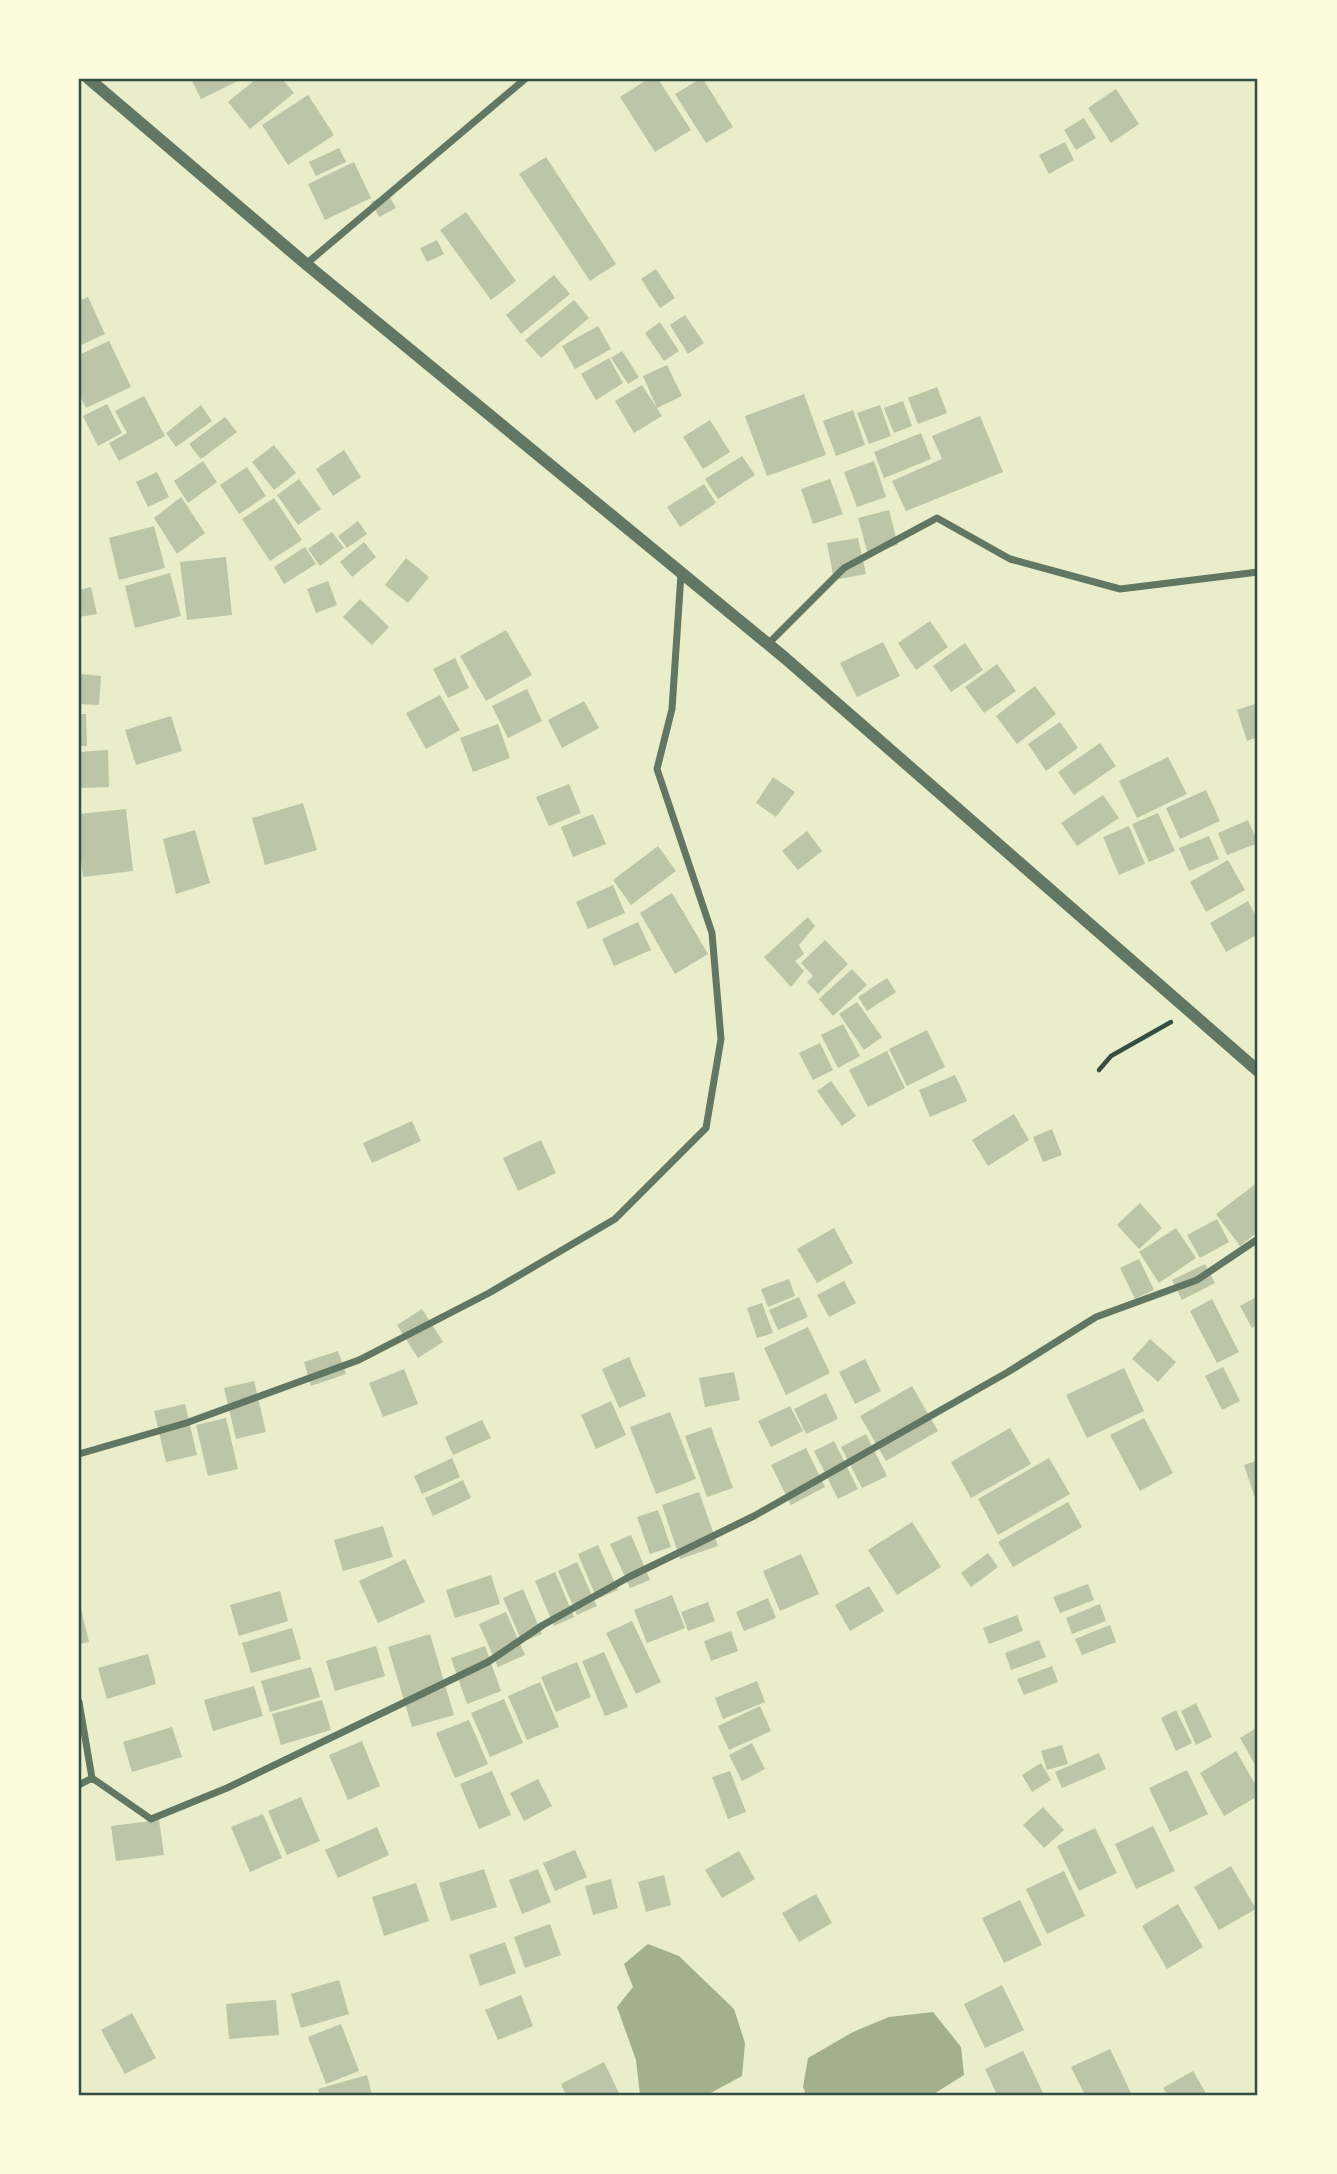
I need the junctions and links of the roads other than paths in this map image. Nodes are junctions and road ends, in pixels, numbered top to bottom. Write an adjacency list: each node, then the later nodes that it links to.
1 (89, 79): 3 (street)
2 (525, 79): 3 (street)
3 (306, 264): 4 (street)
4 (681, 572): 6 (street); 9 (street)
5 (1258, 572): 6 (street)
6 (768, 644): 7 (street)
7 (1258, 1071)
8 (1258, 1239): 11 (street)
9 (79, 1454)
10 (79, 1702): 11 (street)
11 (92, 1778): 12 (street)
12 (79, 1785)

